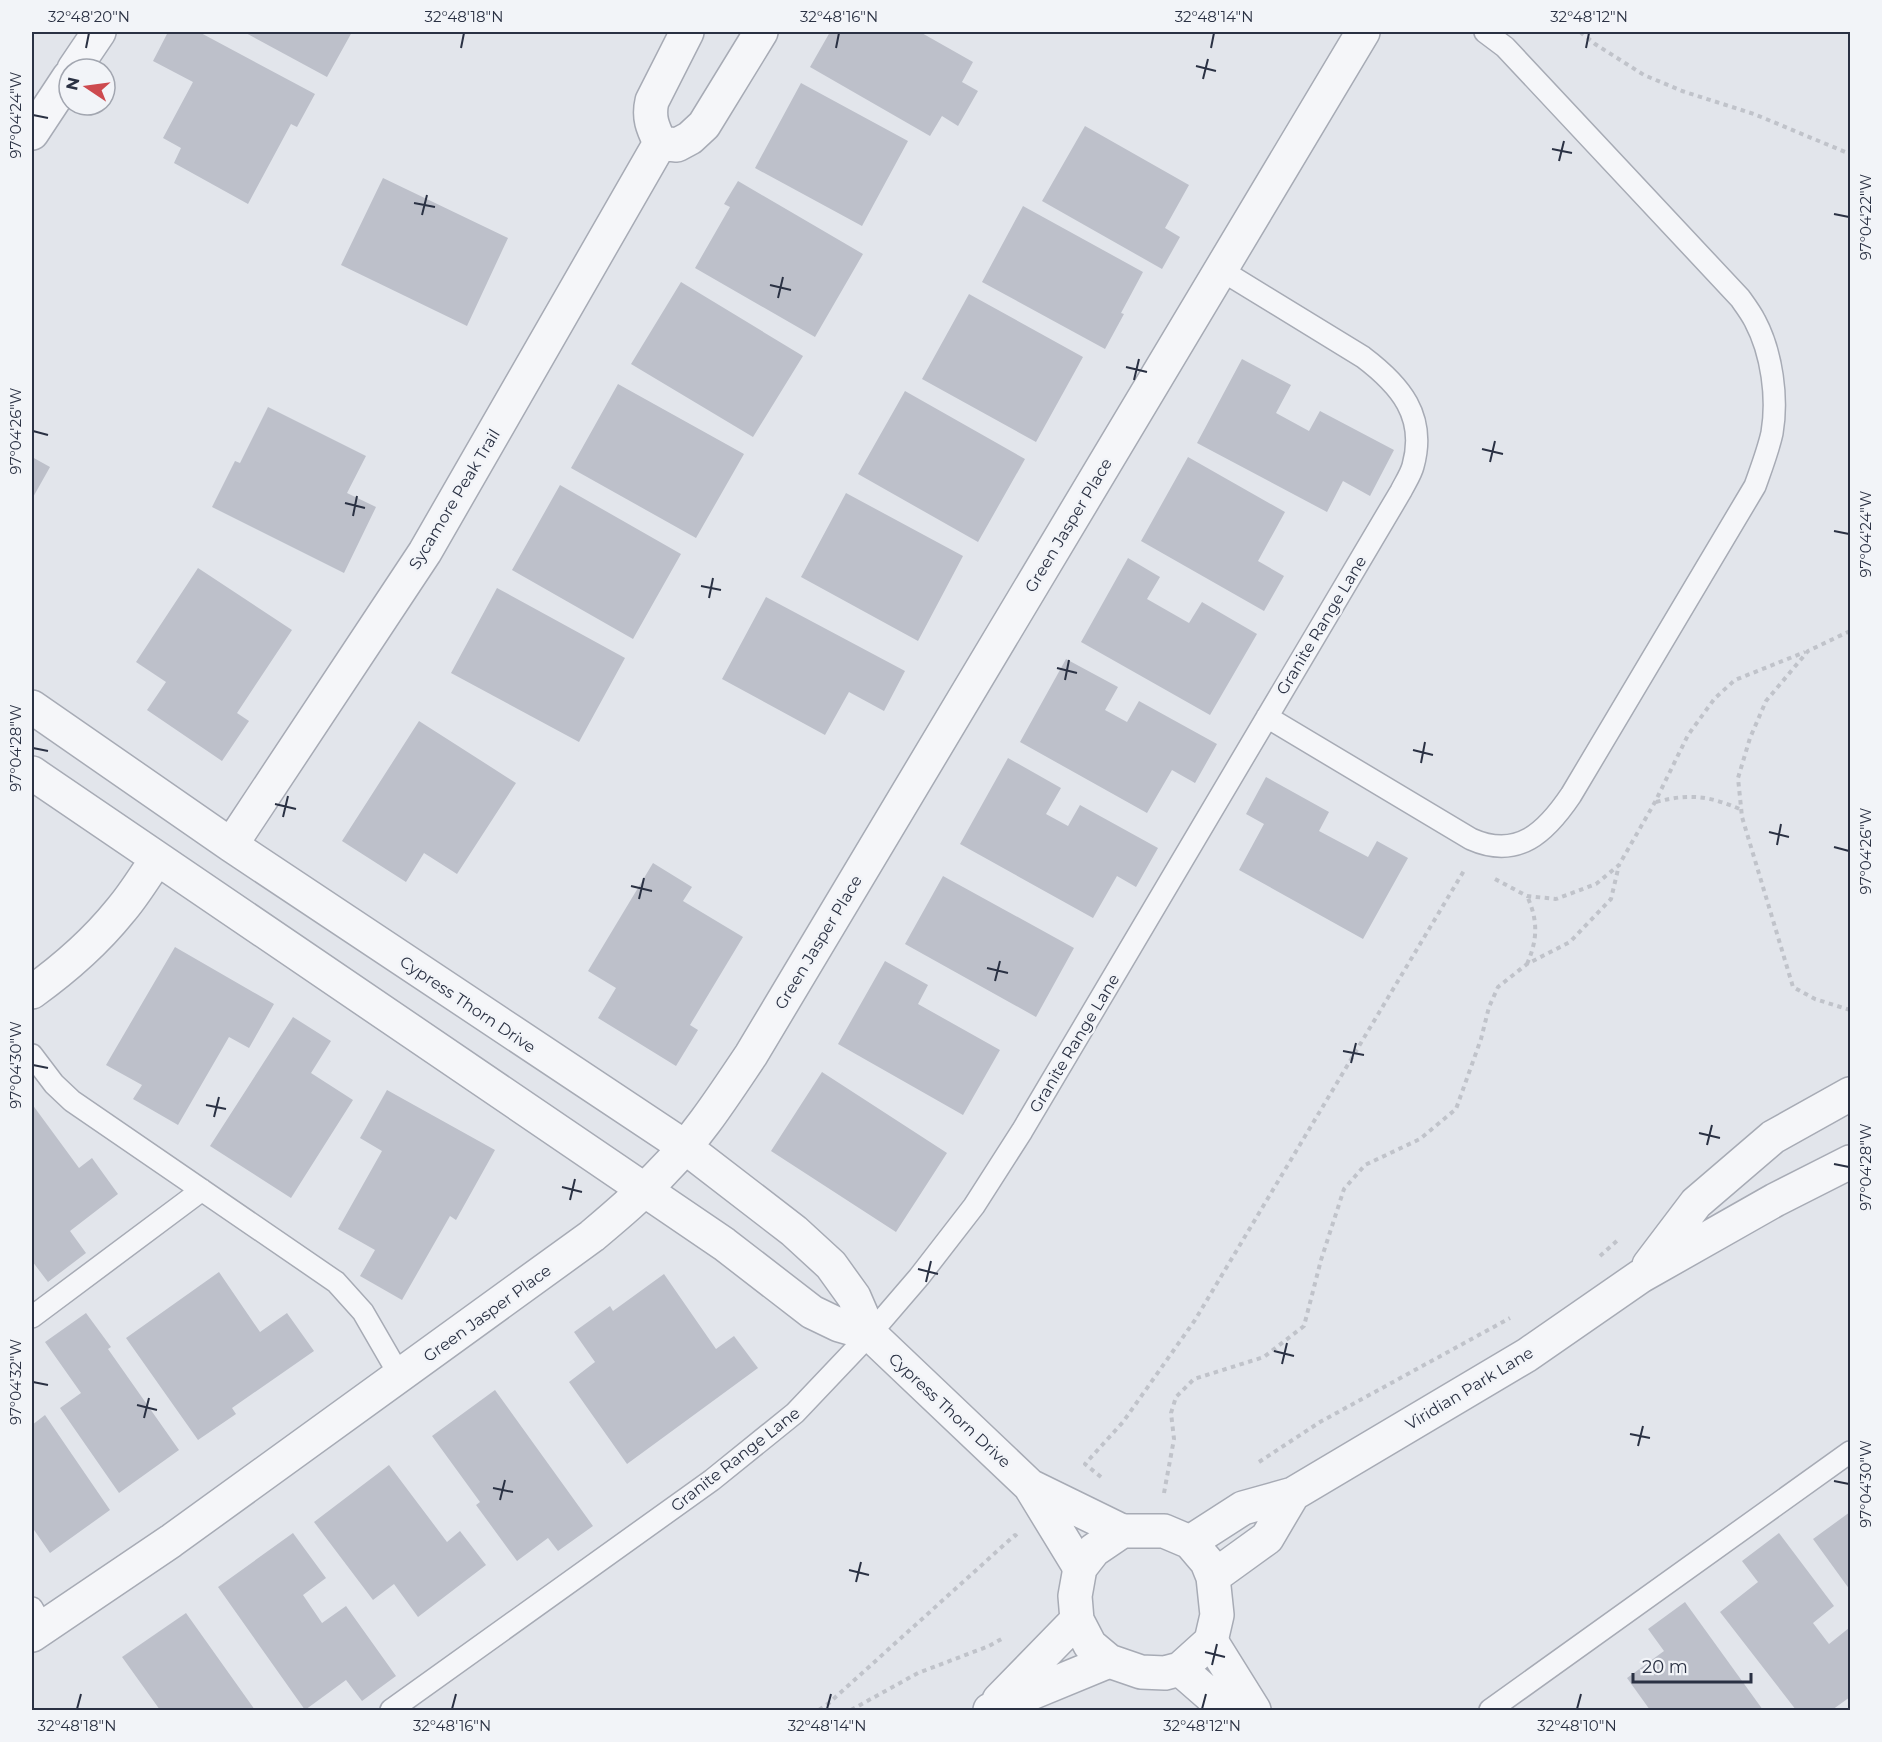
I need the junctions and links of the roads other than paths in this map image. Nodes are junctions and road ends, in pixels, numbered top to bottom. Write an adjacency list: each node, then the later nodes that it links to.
1 (99, 32): 6 (street)
2 (687, 32): 9 (street)
3 (760, 32): 9 (street)
4 (1363, 32): 10 (street, Green Jasper Place)
5 (1485, 32): 12 (lane)
6 (82, 57)
7 (57, 94): 8 (street)
8 (32, 133)
9 (660, 143): 14 (street, Sycamore Peak Trail)
10 (1221, 270): 12 (lane, Granite Range Lane); 19 (street, Green Jasper Place)
11 (32, 707): 14 (street, Cypress Thorn Drive)
12 (1267, 717): 25 (lane, Granite Range Lane)
13 (32, 773): 15 (street, Cypress Thorn Drive)
14 (231, 845): 19 (street, Cypress Thorn Drive)
15 (157, 859): 16 (street); 22 (street, Cypress Thorn Drive)
16 (32, 992)
17 (32, 1055): 21 (lane)
18 (1851, 1094): 23 (street, Viridian Park Lane)
19 (685, 1148): 22 (street, Green Jasper Place); 25 (street, Cypress Thorn Drive)
20 (1851, 1162): 23 (street, Viridian Park Lane)
21 (202, 1190): 24 (lane); 26 (lane)
22 (645, 1190): 25 (street, Cypress Thorn Drive); 26 (street, Green Jasper Place)
23 (1641, 1276): 29 (street, Viridian Park Lane)
24 (32, 1317)
25 (870, 1334): 28 (street, Cypress Thorn Drive); 39 (lane, Granite Range Lane)
26 (400, 1376): 35 (street, Green Jasper Place)
27 (1851, 1452): 43 (lane)
28 (1030, 1486): 30 (street, Cypress Thorn Drive); 32 (street, Cypress Thorn Drive)
29 (1293, 1494): 31 (street, Viridian Park Lane); 33 (street, Viridian Park Lane)
30 (1122, 1531): 31 (street); 32 (street)
31 (1190, 1542): 33 (street)
32 (1080, 1568): 34 (street)
33 (1213, 1577): 36 (street)
34 (1077, 1620): 37 (street); 40 (street)
35 (35, 1623)
36 (1211, 1641): 38 (street); 42 (street)
37 (1109, 1661): 38 (street); 40 (street)
38 (1180, 1669): 41 (street)
39 (391, 1710)
40 (990, 1710)
41 (1227, 1710)
42 (1254, 1710)
43 (1490, 1710)

